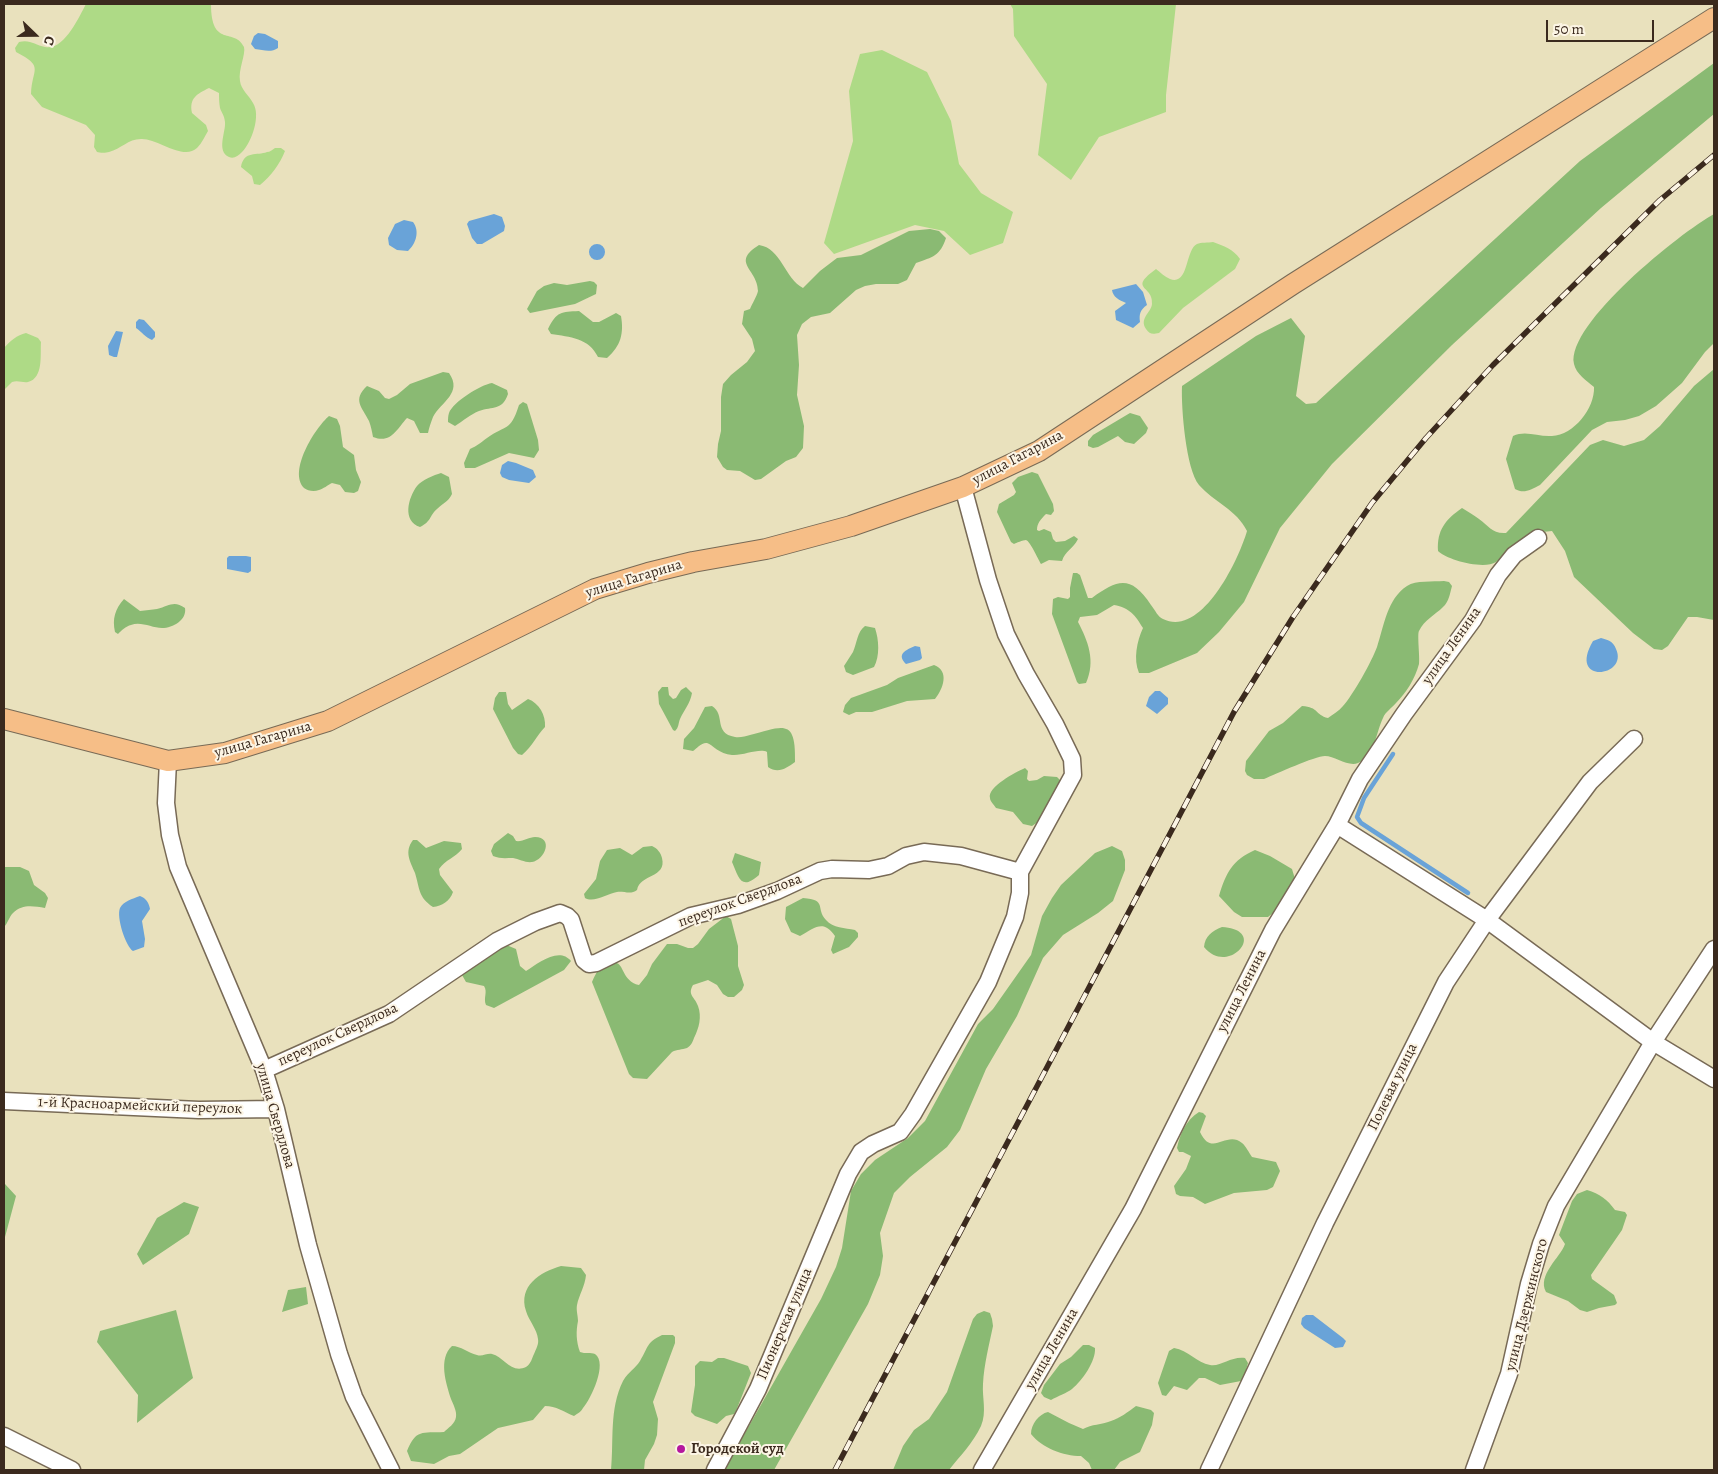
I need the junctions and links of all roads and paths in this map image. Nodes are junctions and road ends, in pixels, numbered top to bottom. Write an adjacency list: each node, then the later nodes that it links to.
1 (1714, 18): 2 (main road, улица Гагарина)
2 (963, 487): 6 (main road, улица Гагарина); 8 (street)
3 (1538, 538): 7 (street, улица Ленина)
4 (4, 719): 6 (main road, улица Гагарина)
5 (1634, 739): 9 (street, Полевая улица)
6 (168, 761): 12 (street, улица Свердлова)
7 (1337, 826): 9 (street); 20 (street, улица Ленина)
8 (1020, 872): 12 (street, переулок Свердлова); 19 (street, Пионерская улица)
9 (1488, 920): 11 (street); 21 (street, Полевая улица)
10 (1714, 949): 11 (street, улица Дзержинского)
11 (1653, 1042): 13 (street); 22 (street, улица Дзержинского)
12 (264, 1070): 15 (street, улица Свердлова)
13 (1714, 1079)
14 (4, 1101): 15 (street, 1-й Красноармейский переулок)
15 (276, 1109): 18 (street, улица Свердлова)
16 (4, 1436): 17 (street)
17 (72, 1470)
18 (391, 1470)
19 (715, 1470)
20 (982, 1470)
21 (1209, 1470)
22 (1474, 1470)

